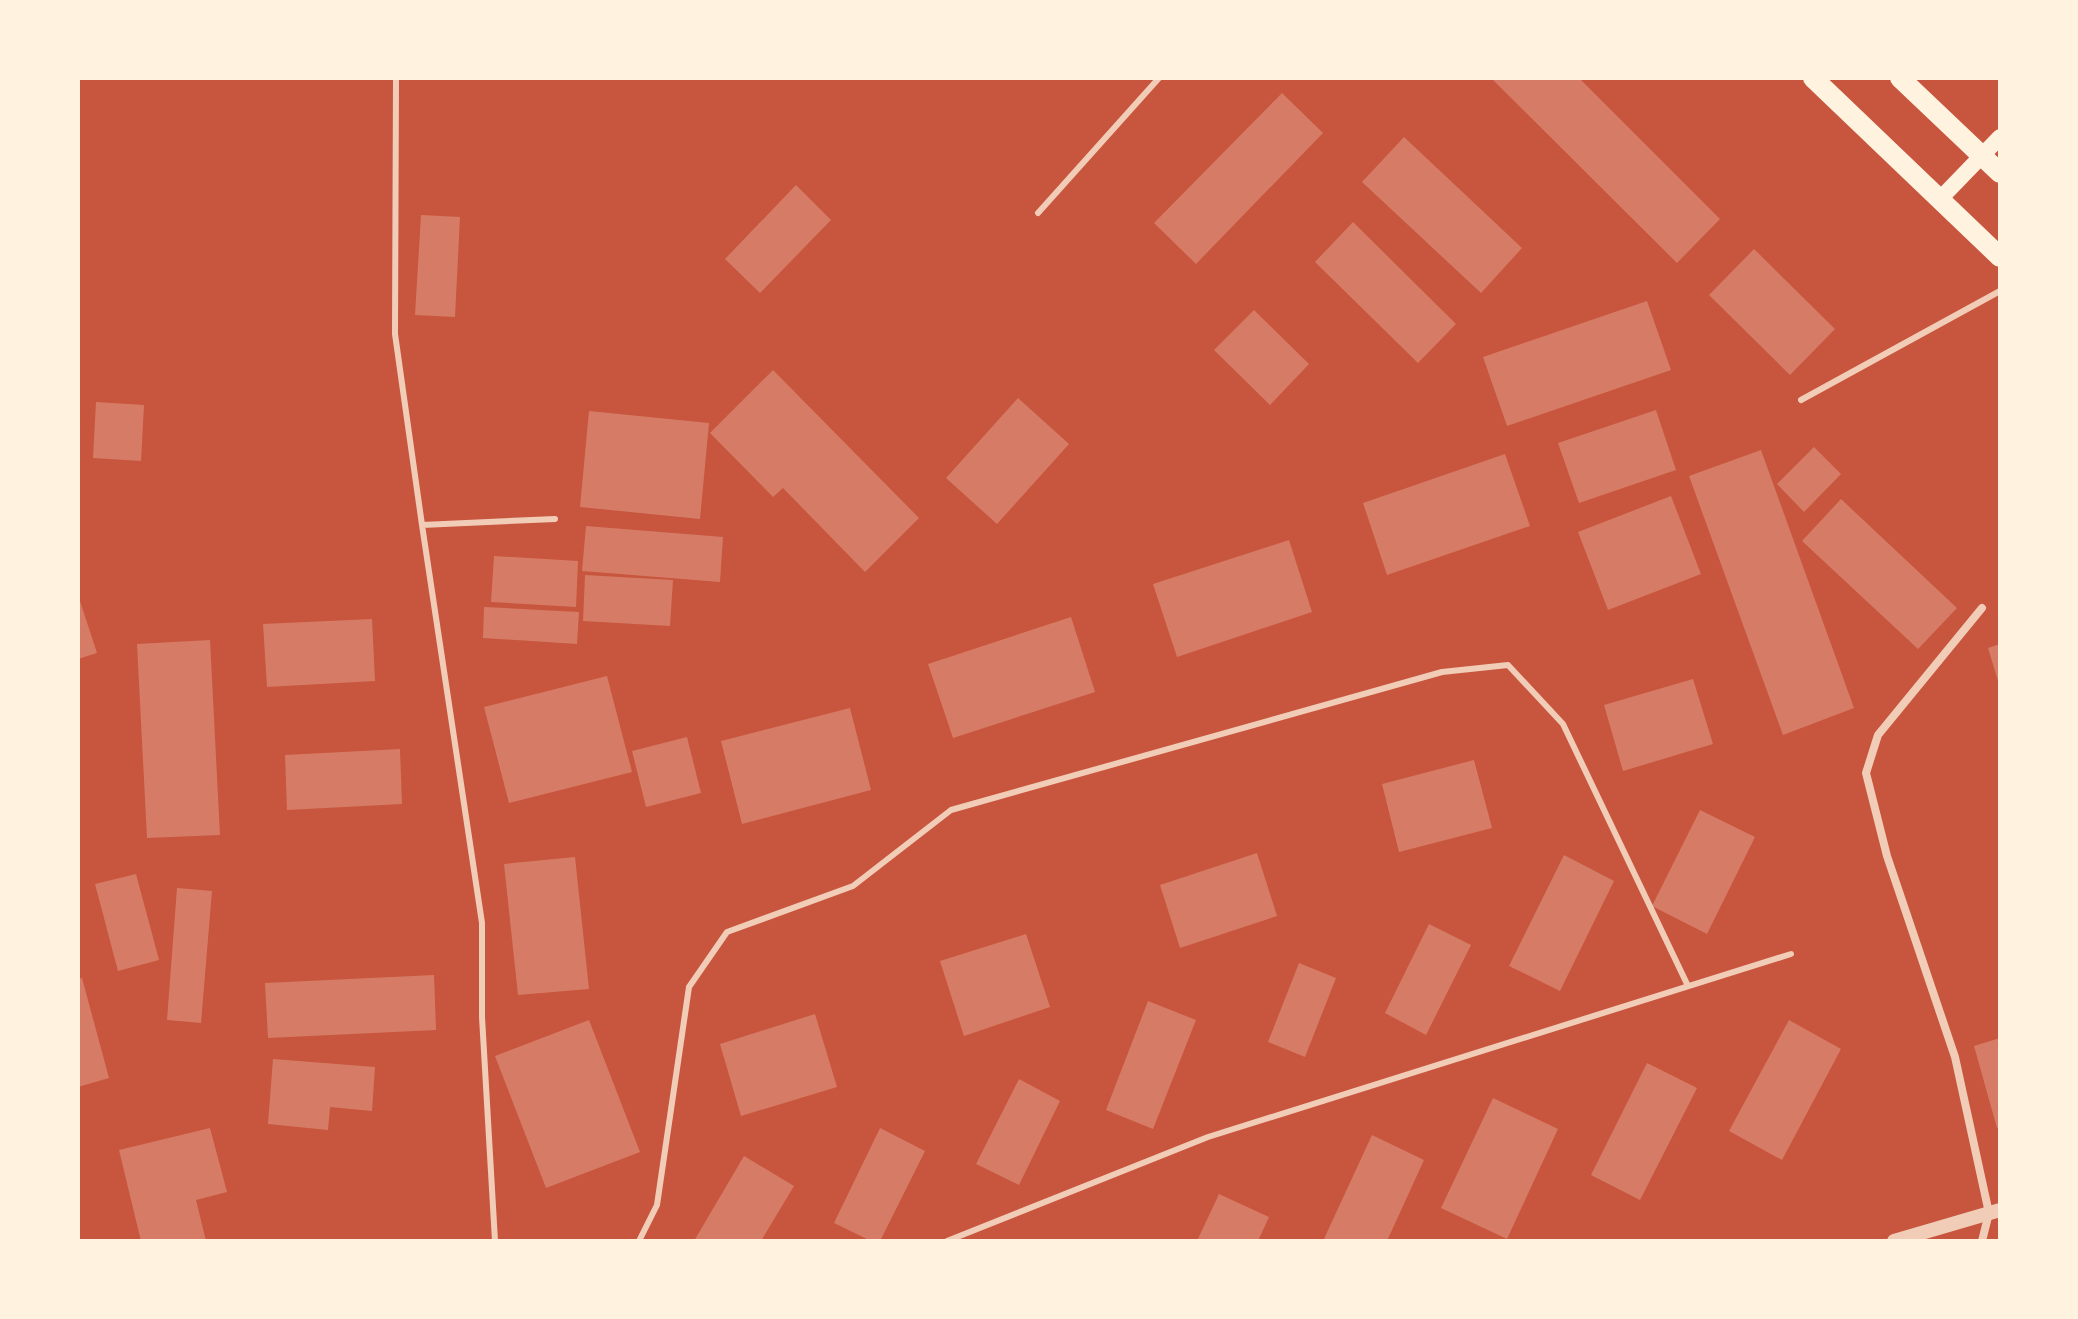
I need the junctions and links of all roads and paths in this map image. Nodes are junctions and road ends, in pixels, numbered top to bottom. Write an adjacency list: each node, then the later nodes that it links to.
1 (396, 78): 14 (lane)
2 (1159, 78): 9 (lane)
3 (1813, 78): 8 (main road)
4 (1900, 78): 6 (main road)
5 (2000, 137): 6 (main road)
6 (1982, 155): 7 (main road); 8 (main road)
7 (2000, 173)
8 (1939, 200): 10 (main road)
9 (1038, 213)
10 (2000, 257)
11 (2000, 291): 12 (lane)
12 (1801, 400)
13 (555, 519): 14 (lane)
14 (422, 525): 19 (lane)
15 (1982, 608): 18 (street)
16 (1791, 954): 17 (lane)
17 (1688, 986): 20 (lane); 21 (lane)
18 (1994, 1212): 22 (street); 23 (street)
19 (495, 1241)
20 (639, 1241)
21 (947, 1241)
22 (1894, 1241)
23 (1982, 1241)

